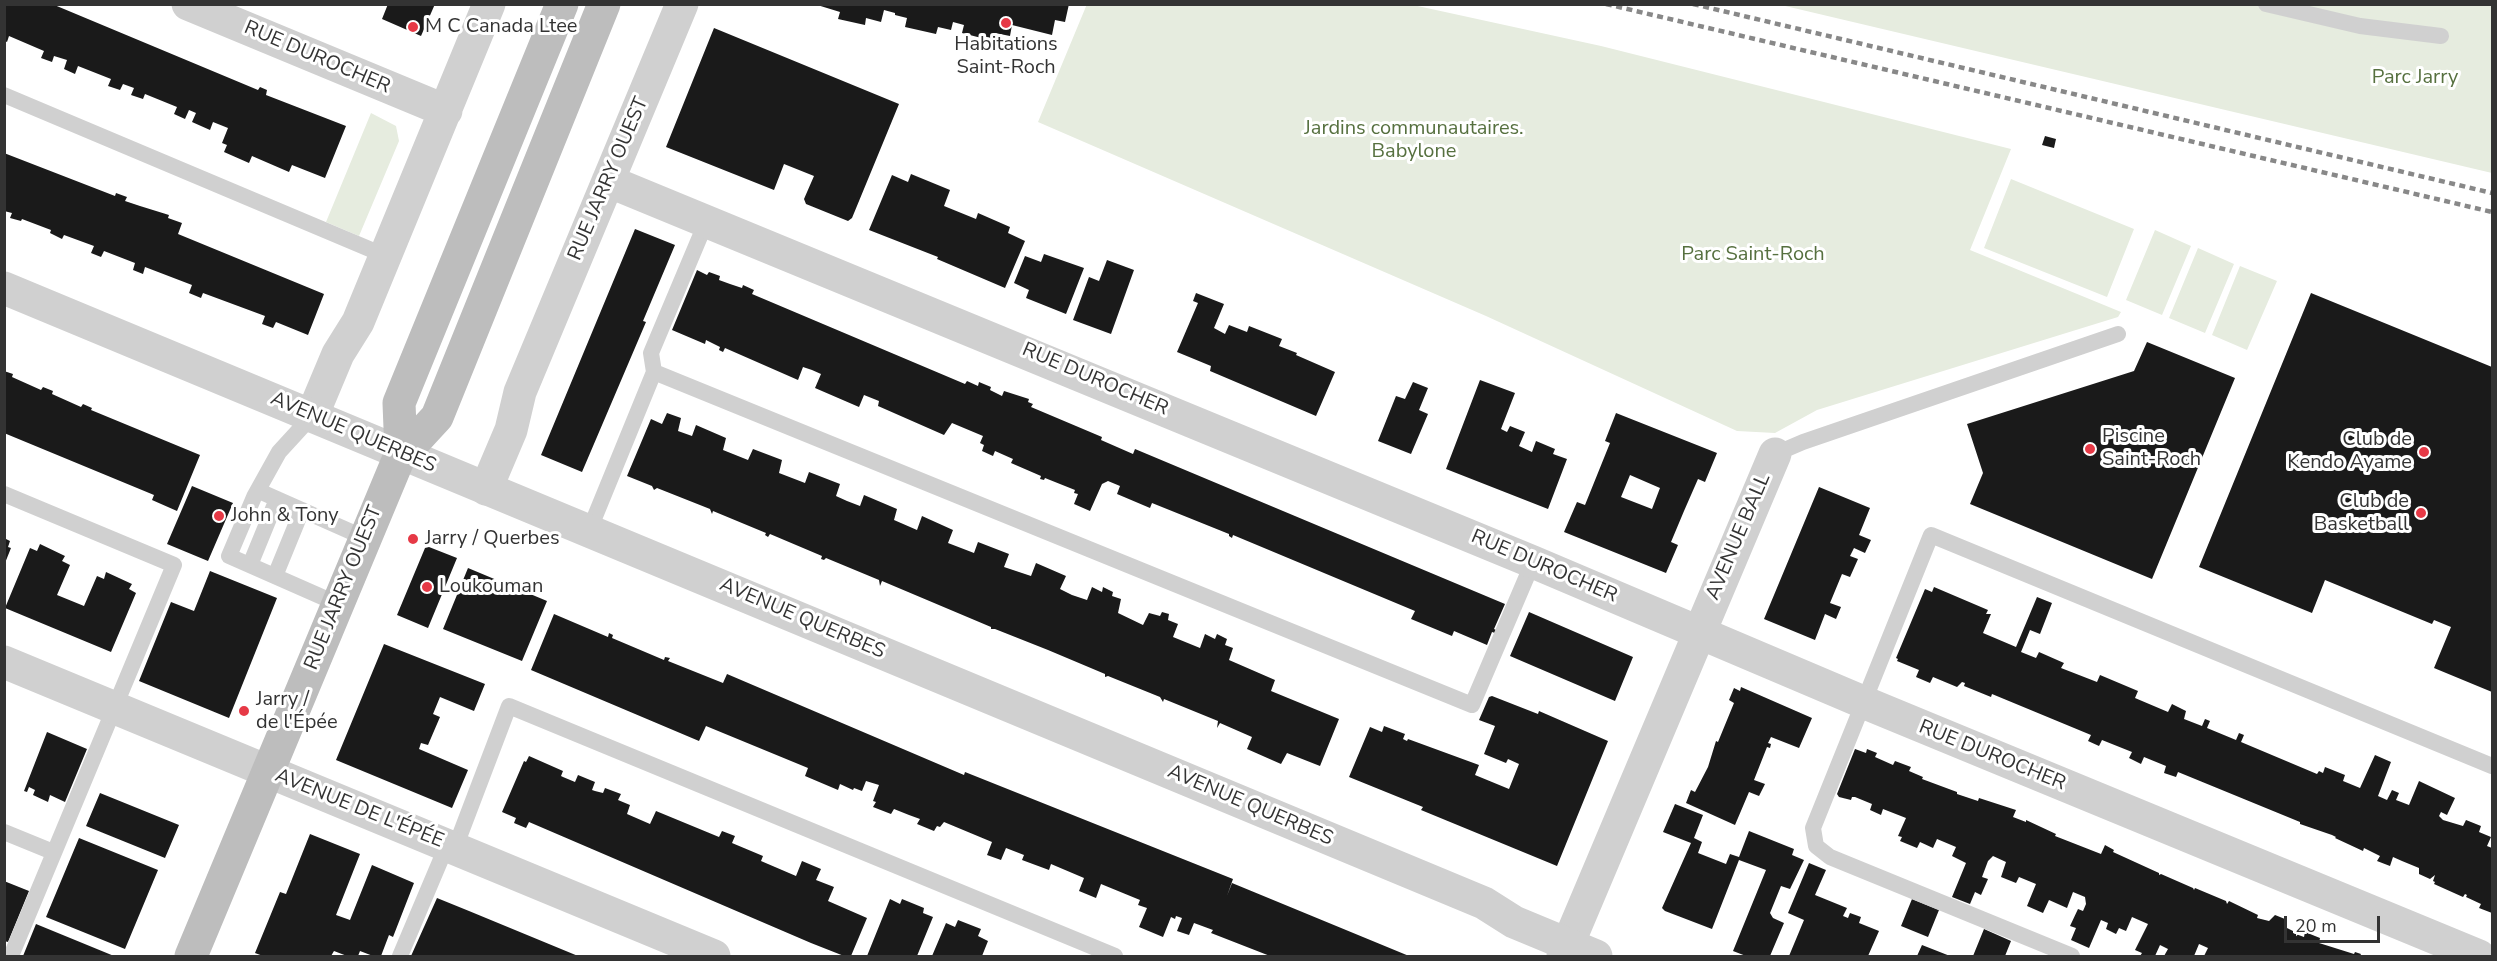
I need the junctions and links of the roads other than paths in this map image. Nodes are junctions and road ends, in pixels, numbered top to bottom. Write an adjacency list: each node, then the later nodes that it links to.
1 (188, 4): 9 (street, RUE DUROCHER)
2 (489, 4): 9 (street)
3 (562, 4): 17 (main road, RUE JARRY OUEST)
4 (604, 4): 17 (main road, RUE JARRY OUEST)
5 (682, 4): 10 (street, RUE JARRY OUEST)
6 (2266, 4): 7 (lane)
7 (2441, 36)
8 (4, 95): 12 (lane)
9 (446, 111): 12 (street)
10 (608, 181): 11 (street, RUE DUROCHER); 19 (street, RUE JARRY OUEST)
11 (707, 220): 15 (lane); 26 (street, RUE DUROCHER)
12 (386, 256): 16 (street)
13 (4, 288): 16 (street, AVENUE QUERBES)
14 (2118, 334): 18 (lane, AVENUE BALL)
15 (654, 372): 24 (lane); 26 (lane)
16 (312, 416): 17 (street, AVENUE QUERBES); 20 (lane)
17 (401, 453): 19 (street, AVENUE QUERBES); 25 (main road, RUE JARRY OUEST)
18 (1775, 454): 30 (street, AVENUE BALL)
19 (486, 489): 24 (street, AVENUE QUERBES)
20 (259, 491): 22 (lane); 27 (lane)
21 (4, 494): 33 (lane)
22 (277, 499): 23 (lane); 27 (lane)
23 (302, 510): 25 (lane); 28 (lane)
24 (589, 531): 39 (street, AVENUE QUERBES)
25 (365, 538): 29 (main road, RUE JARRY OUEST)
26 (1533, 562): 30 (street, RUE DUROCHER)
27 (249, 565): 28 (lane)
28 (275, 576): 29 (lane)
29 (338, 604): 35 (main road, RUE JARRY OUEST)
30 (1700, 631): 32 (street, RUE DUROCHER); 39 (street, AVENUE BALL)
31 (4, 663): 33 (street, AVENUE DE L'ÉPÉE)
32 (1863, 702): 34 (lane); 45 (lane); 46 (street, RUE DUROCHER)
33 (113, 708): 35 (street, AVENUE DE L'ÉPÉE); 38 (lane)
34 (2493, 766)
35 (268, 772): 37 (street, AVENUE DE L'ÉPÉE); 41 (main road, RUE JARRY OUEST)
36 (4, 832): 38 (lane)
37 (451, 846): 42 (lane); 43 (street, AVENUE DE L'ÉPÉE); 44 (lane)
38 (53, 852): 40 (lane)
39 (1575, 953)
40 (11, 957)
41 (191, 957)
42 (400, 957)
43 (714, 957)
44 (1115, 957)
45 (2072, 957)
46 (2479, 957)

